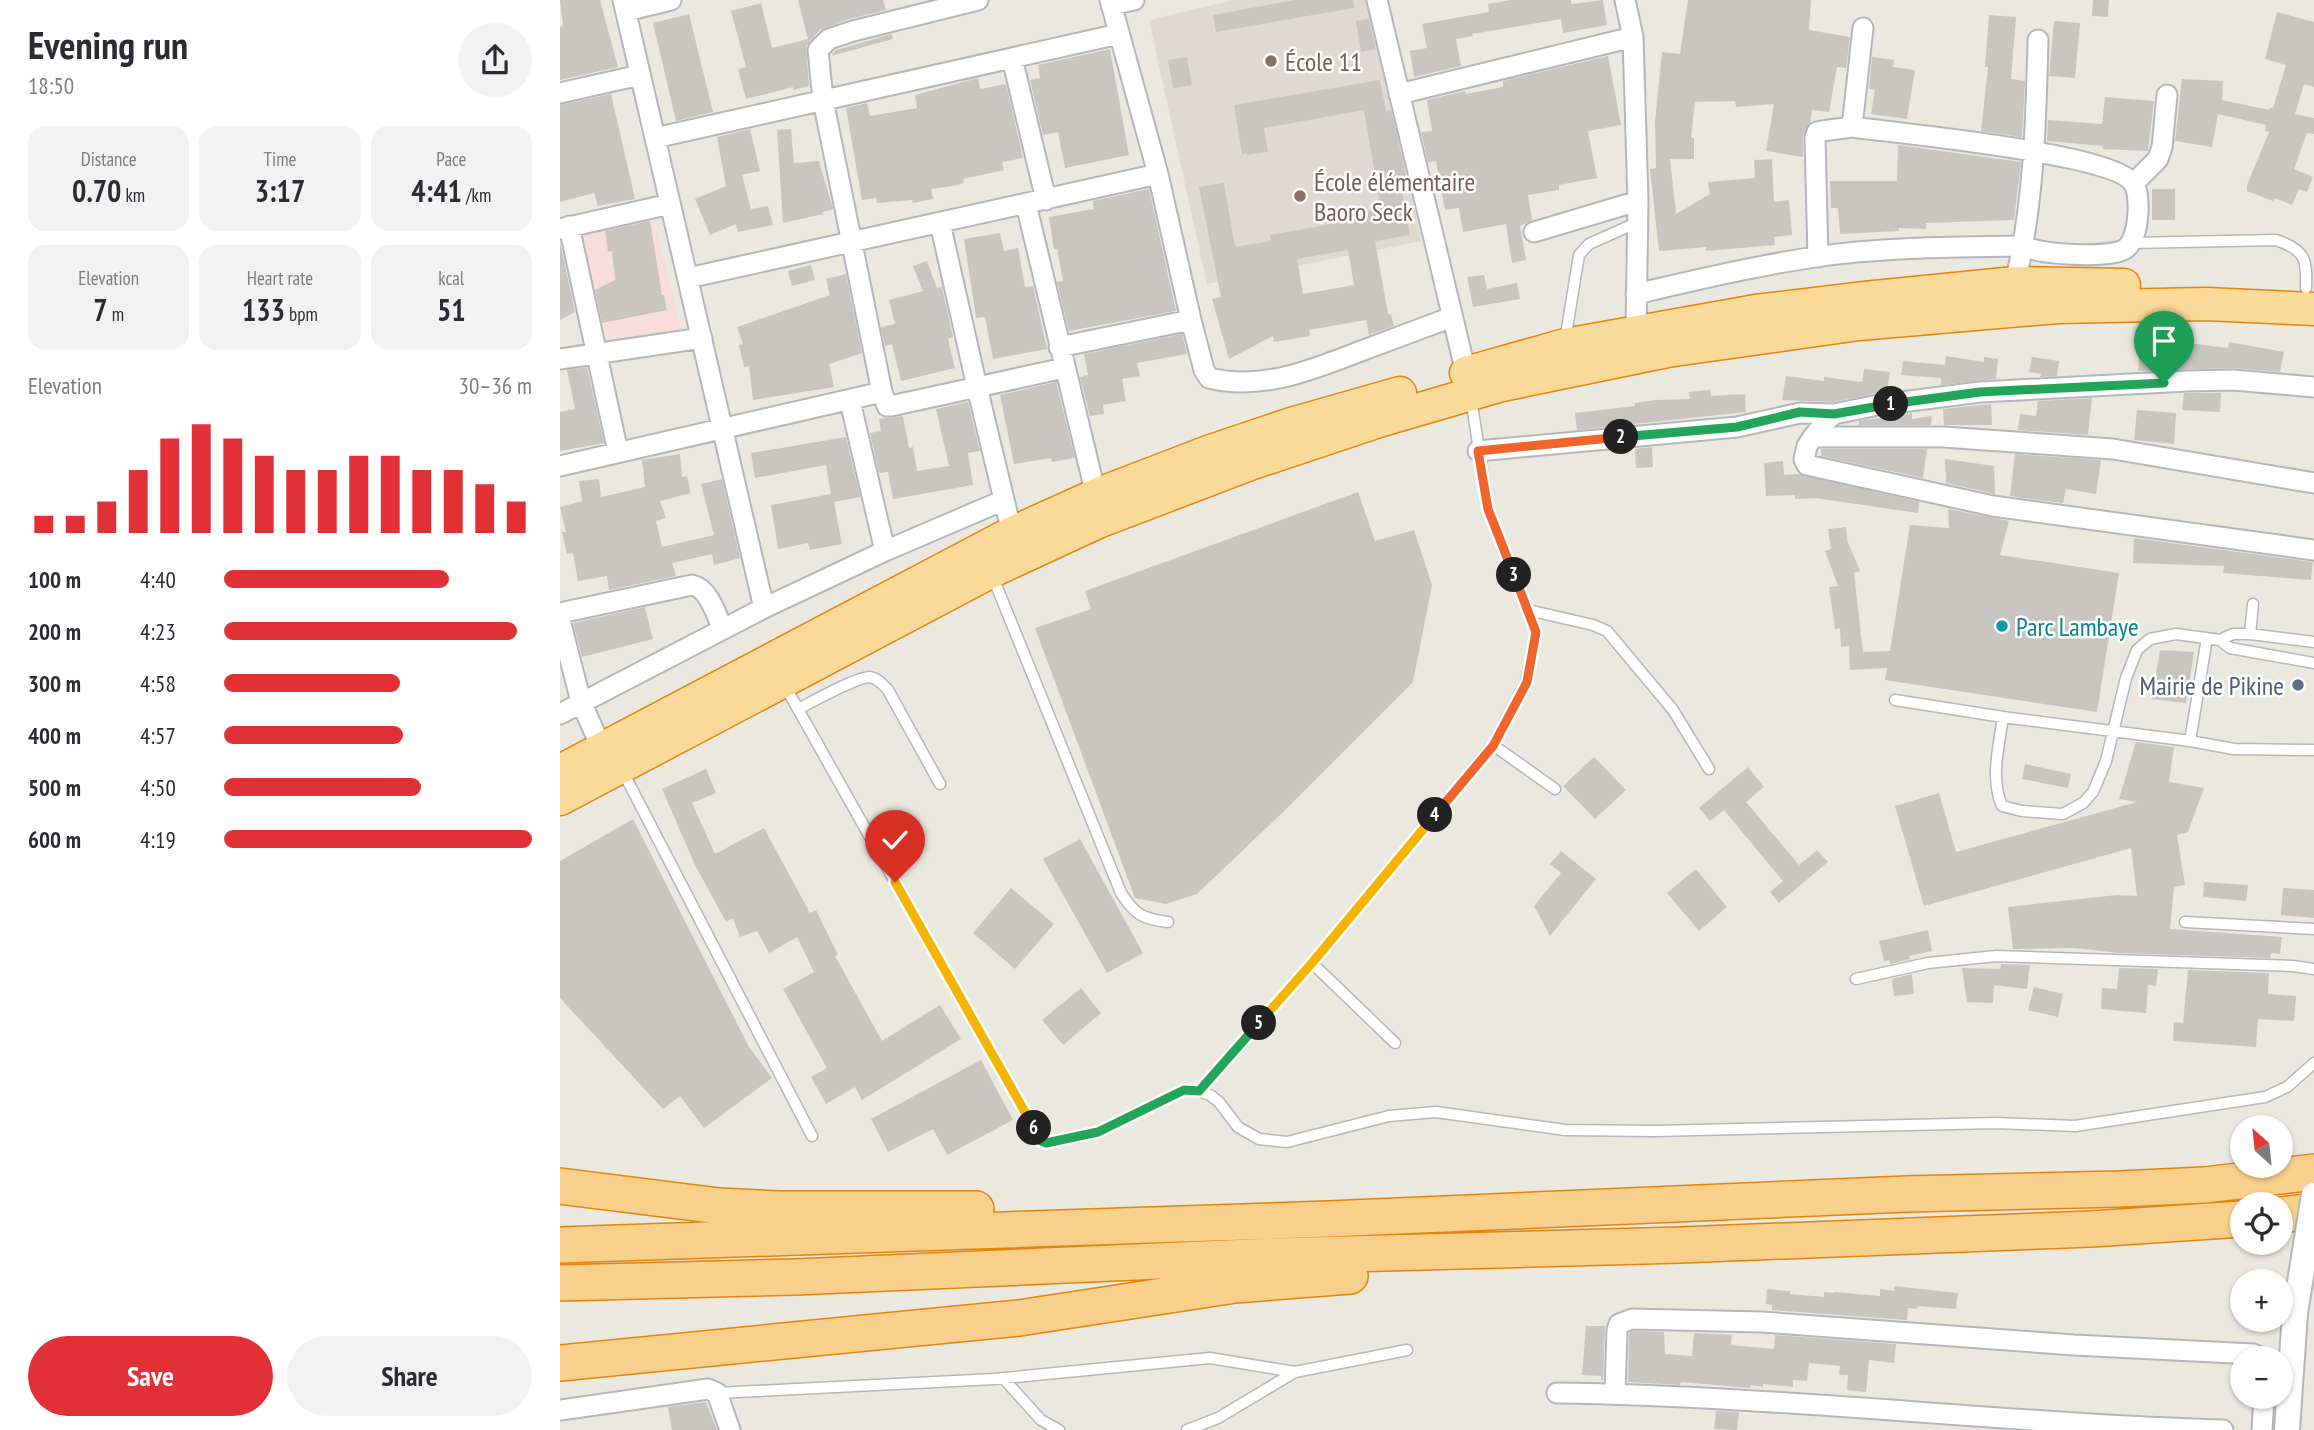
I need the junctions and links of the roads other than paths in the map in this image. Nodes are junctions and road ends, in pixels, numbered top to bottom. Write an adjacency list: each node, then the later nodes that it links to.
1 (671, 0): 7 (street)
2 (978, 0): 17 (street)
3 (1134, 0): 6 (street)
4 (1377, 0): 15 (street)
5 (1625, 0): 10 (street)
6 (1111, 3): 9 (street)
7 (624, 6): 13 (street)
8 (1863, 27): 18 (street)
9 (1119, 34): 12 (street); 21 (street)
10 (1633, 37): 15 (street); 24 (street)
11 (2038, 40): 20 (street)
12 (1012, 58): 17 (street); 23 (street)
13 (640, 75): 14 (street); 19 (street)
14 (560, 93)
15 (1399, 94): 39 (street)
16 (2167, 95): 22 (street)
17 (823, 100): 19 (street); 31 (street)
18 (1852, 127): 20 (street); 34 (street)
19 (655, 138): 25 (street)
20 (2035, 151): 22 (street); 33 (street)
21 (1158, 174): 23 (street); 40 (street)
22 (2134, 183): 32 (street)
23 (1046, 200): 26 (street)
24 (1638, 201): 28 (street); 30 (street)
25 (670, 204): 29 (street); 35 (street)
26 (1026, 204): 27 (street); 44 (street)
27 (940, 223): 31 (street); 49 (street)
28 (1636, 223): 37 (street); 43 (lane)
29 (565, 228): 45 (street)
30 (1534, 232)
31 (853, 241): 35 (street); 51 (street)
32 (2131, 243): 33 (street); 38 (lane)
33 (2024, 246): 34 (street); 36 (street)
34 (1818, 257): 37 (street)
35 (688, 278): 42 (street)
36 (2015, 283): 38 (highway); 41 (highway)
37 (1636, 294): 41 (street)
38 (2312, 295): 48 (highway)
39 (1452, 317): 40 (street); 48 (street)
40 (1191, 320): 44 (street)
41 (1636, 332): 43 (highway)
42 (702, 338): 45 (street); 54 (street)
43 (1565, 345): 48 (highway)
44 (1059, 347): 47 (street)
45 (597, 355): 46 (street); 57 (street)
46 (560, 359)
47 (1064, 368): 49 (street); 60 (street)
48 (1469, 384): 56 (lane); 60 (highway); 65 (highway)
49 (976, 387): 51 (street); 61 (street)
50 (2314, 387): 53 (street)
51 (882, 392): 52 (street)
52 (850, 401): 54 (street); 63 (street)
53 (1834, 414): 55 (street); 56 (street)
54 (723, 430): 57 (street); 67 (street)
55 (1814, 437): 59 (street); 64 (street)
56 (1478, 451): 68 (lane)
57 (618, 452): 58 (street)
58 (560, 467)
59 (2314, 483)
60 (1096, 495): 62 (highway)
61 (1004, 500): 62 (street); 63 (street)
62 (1012, 533): 87 (highway)
63 (885, 551): 67 (street)
64 (2314, 551)
65 (990, 572): 77 (highway); 90 (lane)
66 (2253, 604): 72 (lane)
67 (764, 608): 71 (street)
68 (1528, 610): 84 (lane); 86 (lane)
69 (560, 613): 71 (street)
70 (560, 620): 79 (street)
71 (723, 629): 79 (street)
72 (2250, 634): 74 (lane); 75 (lane)
73 (2207, 638): 74 (lane); 82 (lane); 83 (lane)
74 (2220, 640): 76 (lane)
75 (2314, 642)
76 (2314, 663)
77 (790, 696): 87 (highway); 88 (lane); 98 (lane)
78 (1895, 700): 81 (lane)
79 (581, 702): 80 (street); 87 (street)
80 (560, 714)
81 (2003, 717): 82 (lane); 82 (lane)
82 (2113, 730): 83 (lane)
83 (2190, 741): 85 (lane)
84 (1493, 746): 89 (lane); 93 (lane)
85 (2314, 750)
86 (1709, 769)
87 (578, 776): 99 (lane)
88 (940, 784)
89 (1555, 789)
90 (1168, 922)
91 (2185, 922): 92 (lane)
92 (2314, 929)
93 (1312, 963): 96 (lane); 98 (lane)
94 (2314, 969): 95 (lane)
95 (1856, 979)
96 (1395, 1043)
97 (2314, 1063): 98 (lane)
98 (1199, 1091)
99 (812, 1136)
100 (2314, 1172): 106 (highway)
101 (560, 1186): 106 (highway)
102 (2314, 1195): 125 (street, bridge)
103 (2314, 1211): 104 (highway)
104 (2293, 1213)
105 (2230, 1220): 108 (highway)
106 (1117, 1225): 107 (highway)
107 (560, 1245)
108 (1454, 1252): 109 (highway); 112 (highway)
109 (560, 1283)
110 (1407, 1350): 113 (lane)
111 (2230, 1353): 117 (street)
112 (560, 1363)
113 (1295, 1373): 114 (lane); 122 (lane)
114 (1003, 1378): 115 (lane); 121 (lane)
115 (718, 1393): 119 (street); 120 (street)
116 (1557, 1393): 117 (street)
117 (1615, 1393): 123 (street)
118 (2263, 1409): 124 (street)
119 (560, 1410)
120 (730, 1430)
121 (1059, 1430)
122 (1187, 1430)
123 (2223, 1430)
124 (2262, 1430)
125 (2287, 1430)

